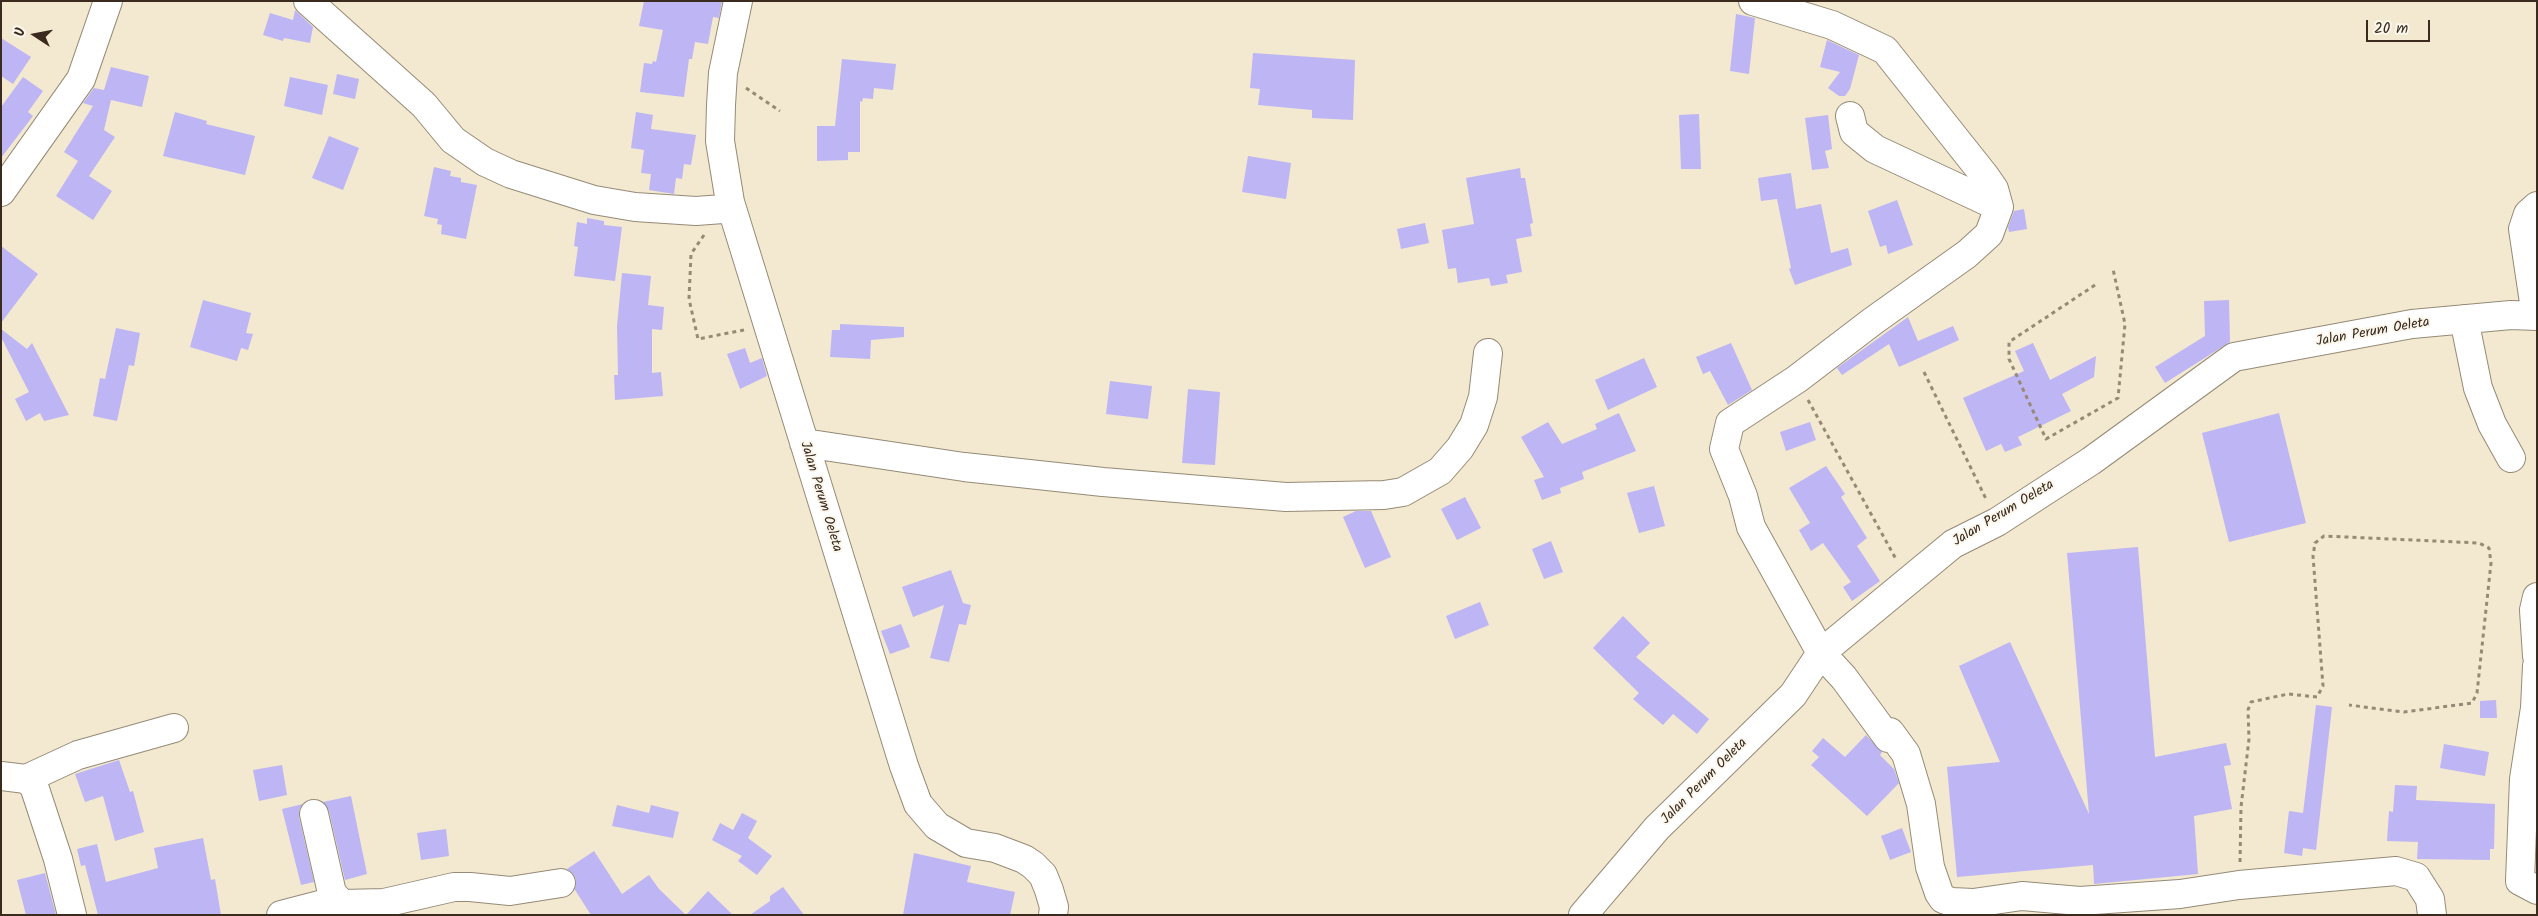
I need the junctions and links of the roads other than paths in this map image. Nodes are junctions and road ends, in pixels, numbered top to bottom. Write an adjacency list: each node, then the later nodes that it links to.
1 (108, 1): 6 (street)
2 (308, 1): 7 (street)
3 (738, 1): 7 (street, Jalan Perum Oeleta)
4 (1753, 1): 9 (street)
5 (1850, 116): 9 (street)
6 (1, 192)
7 (726, 206): 13 (street, Jalan Perum Oeleta)
8 (2537, 206): 10 (street)
9 (1999, 207): 16 (street)
10 (2536, 316): 11 (street, Jalan Perum Oeleta)
11 (2464, 319): 14 (street); 16 (street, Jalan Perum Oeleta)
12 (1488, 354): 13 (street)
13 (804, 443): 28 (street, Jalan Perum Oeleta)
14 (2511, 458)
15 (2537, 597): 17 (street)
16 (1821, 653): 25 (street); 29 (street, Jalan Perum Oeleta)
17 (2537, 656)
18 (2537, 666): 23 (street)
19 (174, 728): 20 (street)
20 (14, 777): 26 (street)
21 (314, 814): 24 (street)
22 (561, 883): 24 (street)
23 (2537, 890)
24 (342, 904): 27 (street)
25 (2078, 908): 30 (street)
26 (72, 915)
27 (282, 915)
28 (1053, 915)
29 (1583, 915)
30 (2432, 915)

